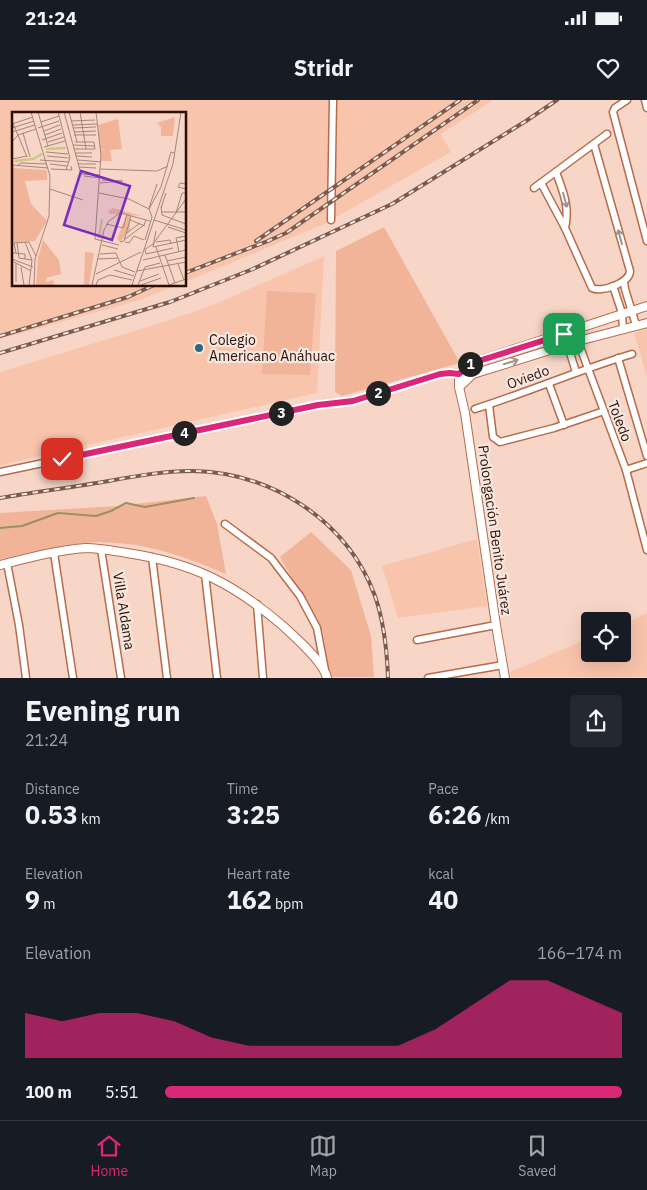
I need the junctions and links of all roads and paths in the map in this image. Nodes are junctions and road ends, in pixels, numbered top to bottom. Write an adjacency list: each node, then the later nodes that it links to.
1 (333, 100): 10 (street)
2 (627, 100): 12 (street)
3 (644, 100): 4 (street)
4 (647, 108)
5 (607, 134): 6 (street)
6 (594, 144): 7 (street); 13 (street, one-way to 6)
7 (556, 172): 8 (street); 11 (street, one-way to 11)
8 (541, 182): 9 (street); 11 (street)
9 (534, 188)
10 (331, 220)
11 (565, 228): 14 (street)
12 (647, 241)
13 (624, 282): 14 (street); 16 (street)
14 (613, 286): 17 (street)
15 (647, 306): 16 (street)
16 (632, 310): 17 (street); 19 (street)
17 (622, 313): 20 (street); 21 (street)
18 (647, 323): 19 (street)
19 (636, 325): 20 (street)
20 (623, 329): 23 (street)
21 (576, 330): 22 (street); 23 (street)
22 (562, 335): 24 (street); 29 (street)
23 (580, 341): 24 (street); 27 (street, Toledo)
24 (566, 346): 28 (street); 30 (street, one-way to 24)
25 (632, 354): 26 (street, Oviedo)
26 (618, 358): 27 (street, Oviedo); 37 (street)
27 (586, 368): 28 (street, Oviedo); 35 (street, Toledo)
28 (576, 372): 31 (street, Oviedo)
29 (459, 374): 30 (street); 32 (street, Prolongación Benito Juárez); 40 (street)
30 (466, 380): 32 (street)
31 (549, 384): 33 (street, Oviedo); 36 (street)
32 (459, 387): 49 (street, Prolongación Benito Juárez)
33 (489, 405): 34 (street, Oviedo); 36 (street)
34 (475, 410)
35 (604, 411): 36 (street); 39 (street, Toledo)
36 (564, 425)
37 (647, 456)
38 (647, 463): 39 (street)
39 (626, 470): 43 (street, Toledo)
40 (0, 472)
41 (224, 524): 52 (street)
42 (101, 549): 44 (street); 45 (street); 55 (street, Villa Aldama)
43 (647, 550)
44 (54, 553): 46 (street); 54 (street)
45 (152, 557): 47 (street); 56 (street)
46 (4, 564): 53 (street)
47 (205, 574): 48 (street); 57 (street)
48 (257, 604): 52 (street); 58 (street)
49 (496, 625): 50 (street); 51 (street, Prolongación Benito Juárez)
50 (417, 640)
51 (503, 665): 59 (street); 60 (street, Prolongación Benito Juárez)
52 (326, 674)
53 (26, 678)
54 (73, 678)
55 (121, 678)
56 (167, 678)
57 (217, 678)
58 (264, 678)
59 (428, 678)
60 (506, 678)

